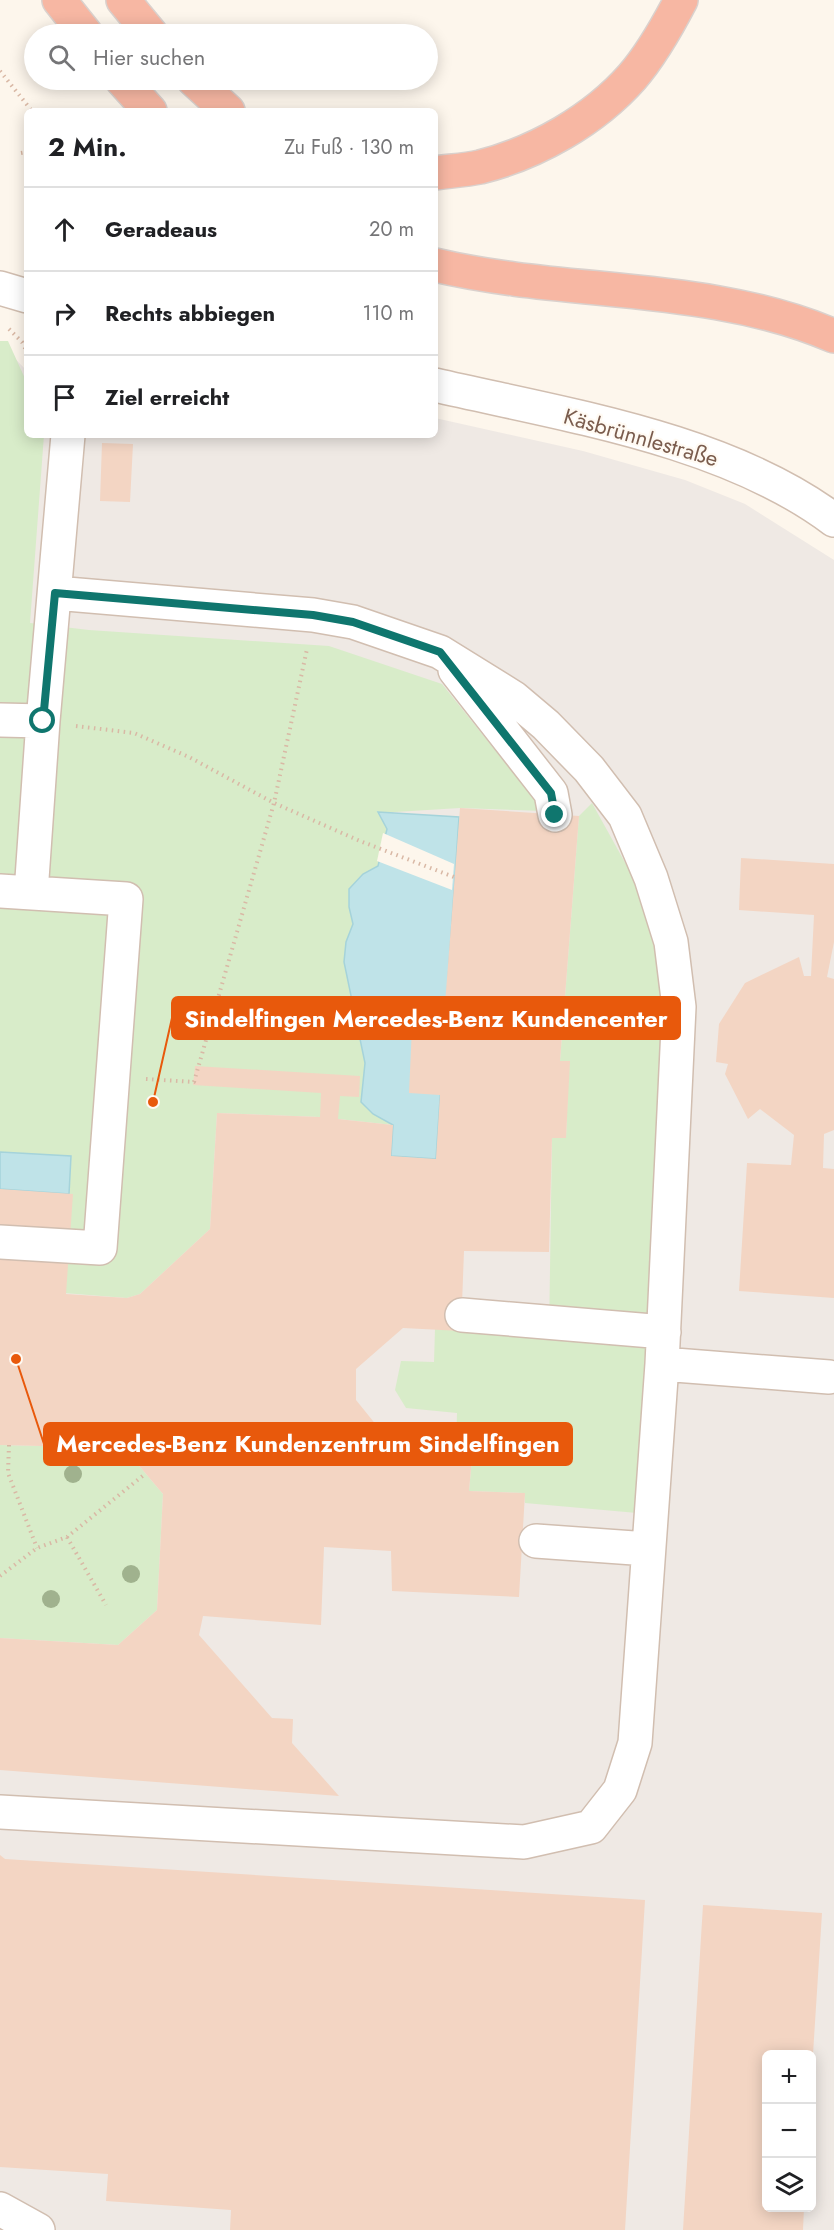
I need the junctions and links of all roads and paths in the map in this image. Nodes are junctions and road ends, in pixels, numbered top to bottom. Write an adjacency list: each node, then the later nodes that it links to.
1 (59, 0): 4 (highway)
2 (123, 0): 5 (highway)
3 (681, 0): 14 (highway)
4 (78, 24)
5 (143, 24)
6 (0, 71): 9 (path)
7 (131, 90): 10 (highway)
8 (205, 90): 11 (highway)
9 (30, 108)
10 (147, 108)
11 (225, 108)
12 (24, 152): 13 (path)
13 (21, 153)
14 (438, 173)
15 (438, 265): 19 (highway)
16 (0, 288): 17 (street)
17 (24, 295)
18 (4, 325): 20 (path)
19 (834, 336)
20 (24, 346)
21 (438, 387): 23 (street, Käsbrünnlestraße)
22 (68, 438): 24 (street)
23 (834, 520)
24 (55, 593): 25 (street); 28 (street)
25 (313, 615): 26 (street); 29 (path)
26 (440, 652): 30 (street); 36 (street)
27 (0, 720): 28 (street)
28 (43, 721): 29 (path); 32 (street)
29 (274, 803): 31 (path); 33 (path)
30 (555, 815)
31 (453, 877)
32 (16, 892): 34 (street)
33 (146, 1079)
34 (0, 1242)
35 (462, 1315): 36 (street)
36 (663, 1348): 37 (street); 43 (street)
37 (829, 1377)
38 (9, 1445): 42 (path)
39 (146, 1474): 40 (path)
40 (67, 1537): 42 (path); 45 (path)
41 (536, 1541): 43 (street)
42 (37, 1548): 44 (path)
43 (648, 1549): 46 (street)
44 (0, 1576)
45 (106, 1605)
46 (0, 1812)
47 (0, 2209): 48 (street)
48 (38, 2230)

